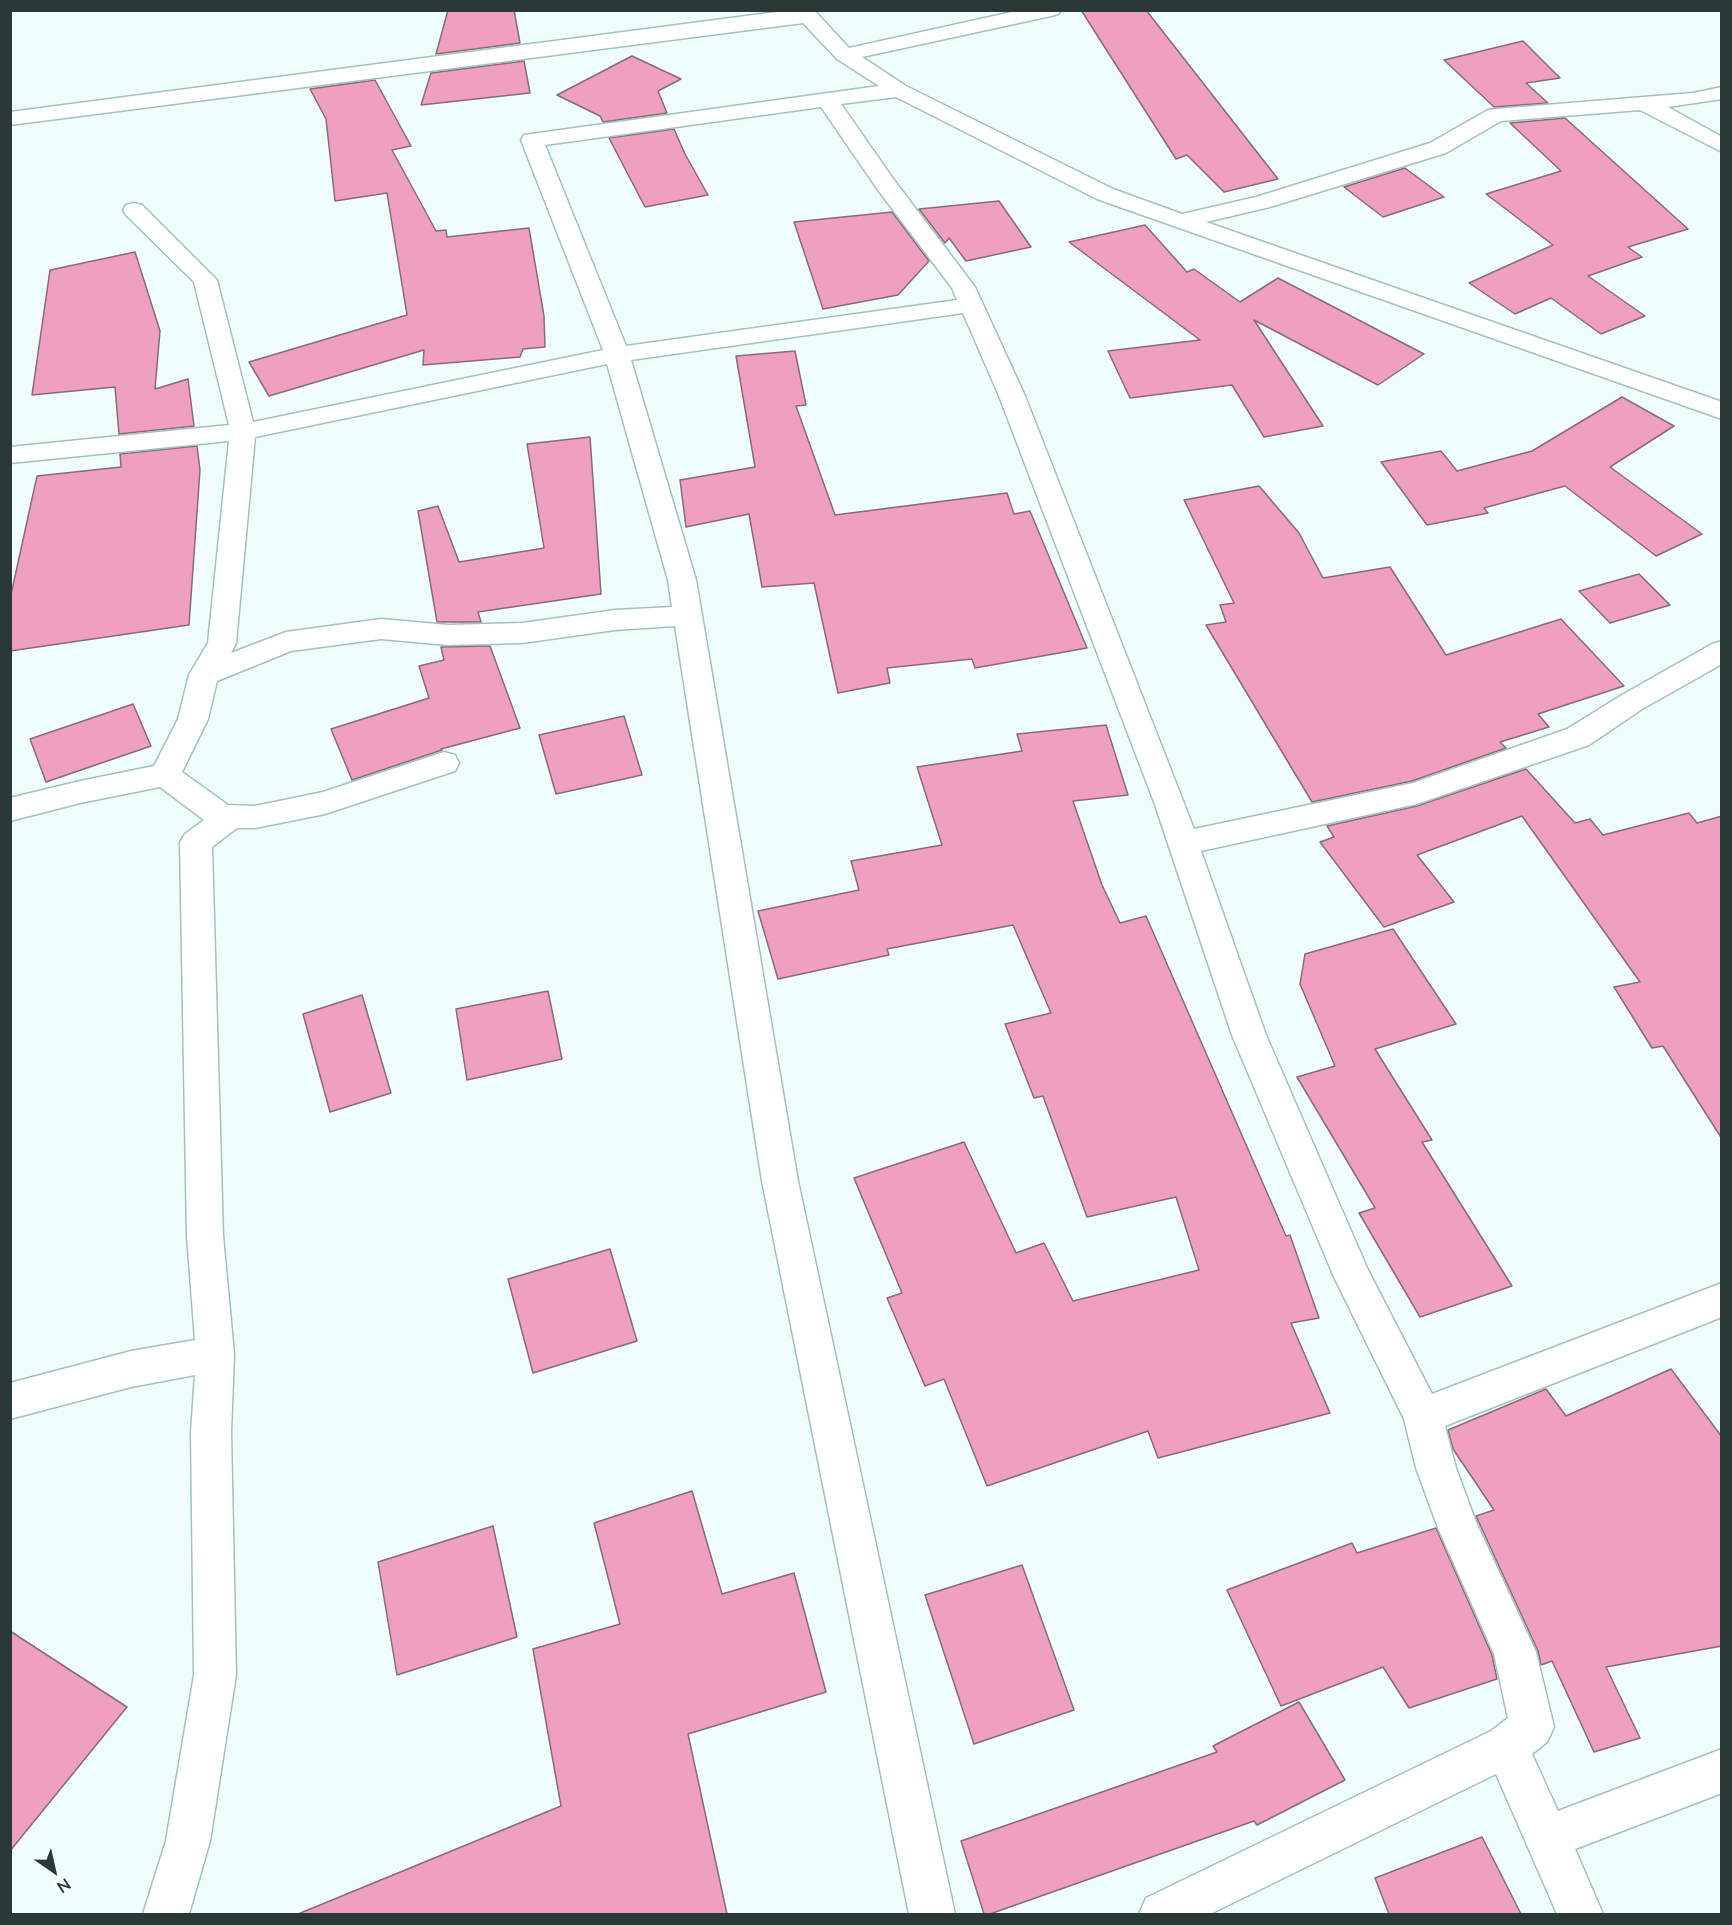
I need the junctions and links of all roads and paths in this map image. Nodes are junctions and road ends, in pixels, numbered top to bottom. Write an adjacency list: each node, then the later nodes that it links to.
1 (1052, 10): 3 (street)
2 (805, 13): 3 (street); 8 (street)
3 (844, 55): 4 (street)
4 (899, 90): 6 (street); 11 (street)
5 (1722, 93): 7 (street)
6 (828, 101): 12 (street); 13 (street)
7 (1644, 103): 9 (street); 11 (street)
8 (10, 118)
9 (1722, 146)
10 (134, 210): 15 (street)
11 (1180, 221): 14 (street)
12 (971, 305): 13 (street); 24 (street)
13 (616, 355): 15 (street); 17 (street)
14 (1722, 411)
15 (243, 432): 16 (street); 19 (street)
16 (10, 455)
17 (688, 616): 19 (street); 33 (street)
18 (1722, 651): 24 (street)
19 (204, 675): 21 (street)
20 (444, 763): 23 (street)
21 (165, 775): 22 (street); 23 (street)
22 (10, 810)
23 (231, 816): 26 (street)
24 (1184, 843): 28 (street)
25 (1722, 1300): 28 (street)
26 (215, 1354): 27 (street); 32 (street)
27 (10, 1401)
28 (1422, 1416): 29 (street)
29 (1506, 1746): 31 (street); 34 (street)
30 (1722, 1771): 31 (street)
31 (1546, 1838): 35 (street)
32 (166, 1914)
33 (932, 1914)
34 (1162, 1914)
35 (1580, 1914)

